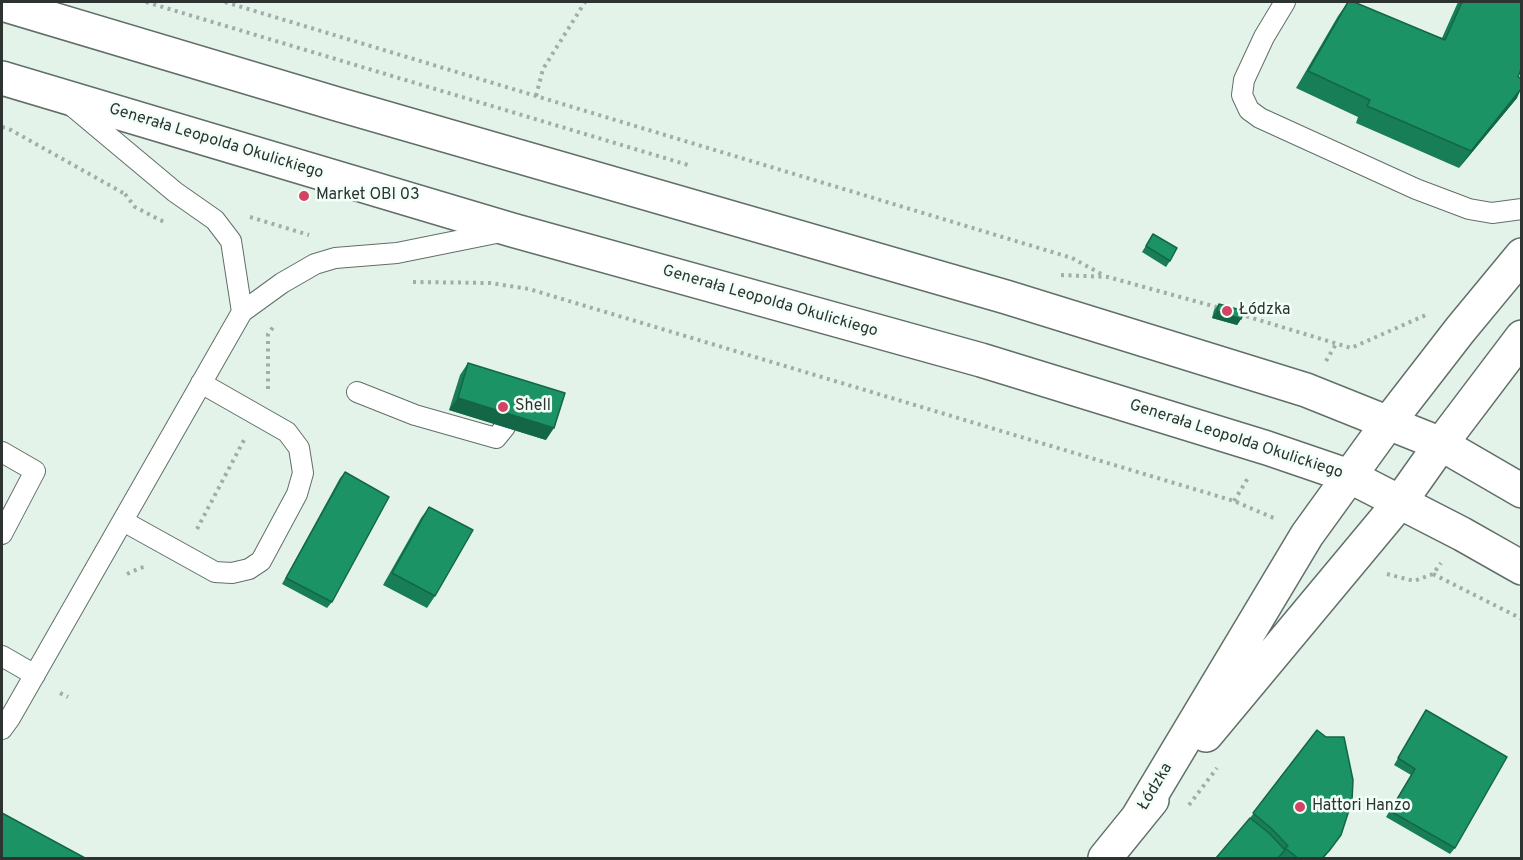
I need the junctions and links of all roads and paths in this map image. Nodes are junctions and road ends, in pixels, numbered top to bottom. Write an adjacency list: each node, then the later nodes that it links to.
1 (146, 2): 10 (path)
2 (225, 2): 8 (path)
3 (585, 2): 8 (path)
4 (1285, 2): 12 (lane)
5 (2, 4): 29 (main road)
6 (2, 78): 7 (main road, Generała Leopolda Okulickiego)
7 (59, 95): 13 (main road, Generała Leopolda Okulickiego); 20 (lane)
8 (536, 96): 16 (path)
9 (2, 127): 11 (path)
10 (694, 167)
11 (125, 194)
12 (1521, 209)
13 (512, 230): 20 (lane); 35 (main road, Generała Leopolda Okulickiego)
14 (1521, 255): 29 (main road, Łódzka)
15 (1059, 275): 16 (path)
16 (1108, 277): 18 (path)
17 (409, 282): 37 (path)
18 (1226, 310)
19 (1435, 310): 24 (path)
20 (242, 312): 26 (lane)
21 (1237, 314): 24 (path)
22 (274, 326): 28 (path)
23 (1521, 337): 32 (main road, Łódzka)
24 (1336, 344): 25 (path)
25 (1326, 361)
26 (201, 383): 39 (lane); 39 (lane)
27 (357, 392): 30 (lane)
28 (268, 396)
29 (1388, 423): 32 (main road); 35 (main road, Łódzka)
30 (505, 427)
31 (244, 440): 41 (path)
32 (1441, 444): 36 (main road); 38 (main road, Łódzka)
33 (2, 452): 42 (lane)
34 (1251, 473): 37 (path)
35 (1349, 476): 38 (main road, Generała Leopolda Okulickiego); 53 (main road, Łódzka)
36 (1521, 491)
37 (1234, 501): 40 (path)
38 (1400, 502): 44 (main road, Generała Leopolda Okulickiego); 53 (main road, Łódzka)
39 (123, 521): 49 (lane)
40 (1282, 522)
41 (195, 533)
42 (2, 534)
43 (151, 566): 46 (path)
44 (1521, 568)
45 (1386, 573): 47 (path)
46 (124, 578)
47 (1521, 619)
48 (2, 656): 49 (lane)
49 (35, 675): 52 (lane)
50 (68, 697): 51 (path)
51 (55, 702)
52 (2, 729)
53 (1138, 817): 54 (main road, Łódzka)
54 (1105, 858)

